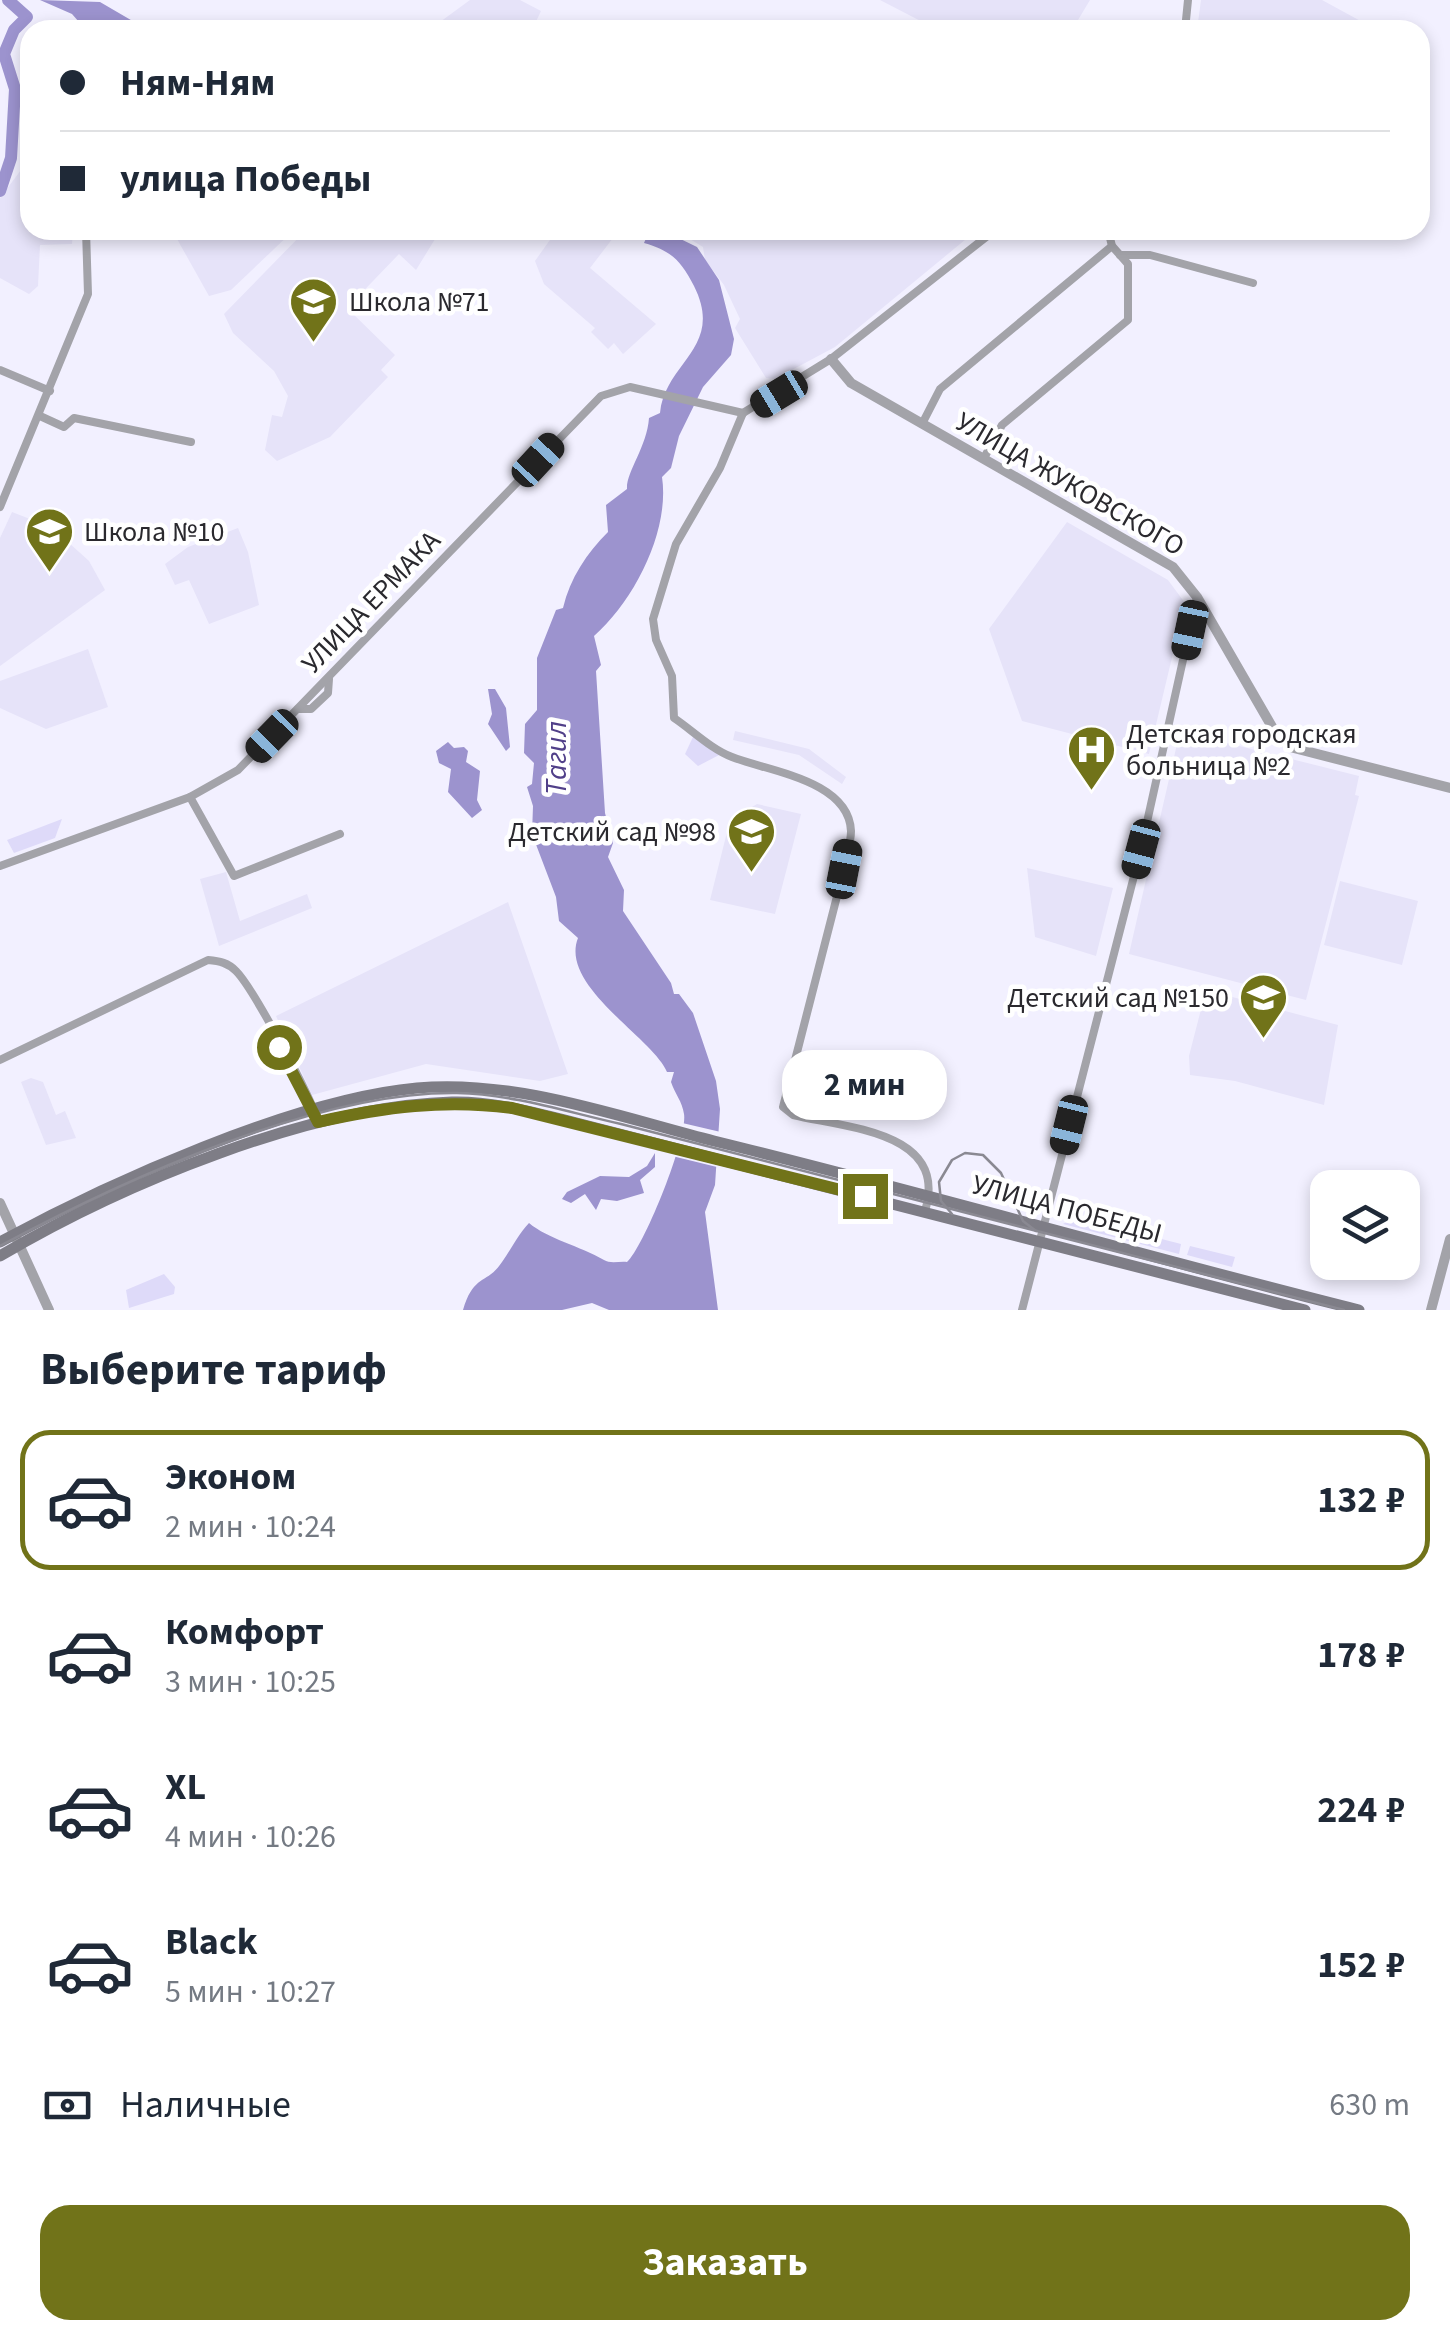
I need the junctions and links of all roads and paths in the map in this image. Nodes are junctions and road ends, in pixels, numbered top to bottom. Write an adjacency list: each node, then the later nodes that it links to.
1 (86, 240): 9 (street)
2 (982, 240): 7 (street)
3 (1110, 240): 4 (street)
4 (1112, 246): 5 (street); 12 (street)
5 (1120, 254): 6 (street); 14 (street)
6 (1254, 283)
7 (831, 359): 10 (street); 12 (street, УЛИЦА ЖУКОВСКОГО)
8 (0, 370): 9 (street)
9 (50, 391): 11 (street)
10 (743, 414): 18 (street, УЛИЦА ЕРМАКА); 23 (street)
11 (40, 416): 13 (street); 15 (street)
12 (922, 424): 14 (street, УЛИЦА ЖУКОВСКОГО)
13 (191, 442)
14 (984, 458): 16 (street, УЛИЦА ЖУКОВСКОГО)
15 (0, 506)
16 (1197, 597): 17 (street, УЛИЦА ЖУКОВСКОГО); 26 (street)
17 (1450, 788)
18 (190, 797): 19 (street); 20 (street, УЛИЦА ЕРМАКА)
19 (340, 834)
20 (0, 866)
21 (0, 1060): 22 (street)
22 (317, 1116): 23 (main road, УЛИЦА ПОБЕДЫ); 25 (main road, УЛИЦА ПОБЕДЫ); 27 (main road)
23 (929, 1198): 25 (street); 26 (main road, УЛИЦА ПОБЕДЫ)
24 (0, 1203): 27 (street)
25 (924, 1211): 30 (main road, УЛИЦА ПОБЕДЫ)
26 (1044, 1228): 30 (street); 35 (main road, УЛИЦА ПОБЕДЫ)
27 (18, 1239): 29 (main road); 31 (main road); 32 (street)
28 (1450, 1239): 36 (street)
29 (0, 1242)
30 (1040, 1242): 33 (street); 34 (main road, УЛИЦА ПОБЕДЫ)
31 (0, 1256)
32 (49, 1310)
33 (1022, 1310)
34 (1305, 1310)
35 (1359, 1310)
36 (1431, 1310)

